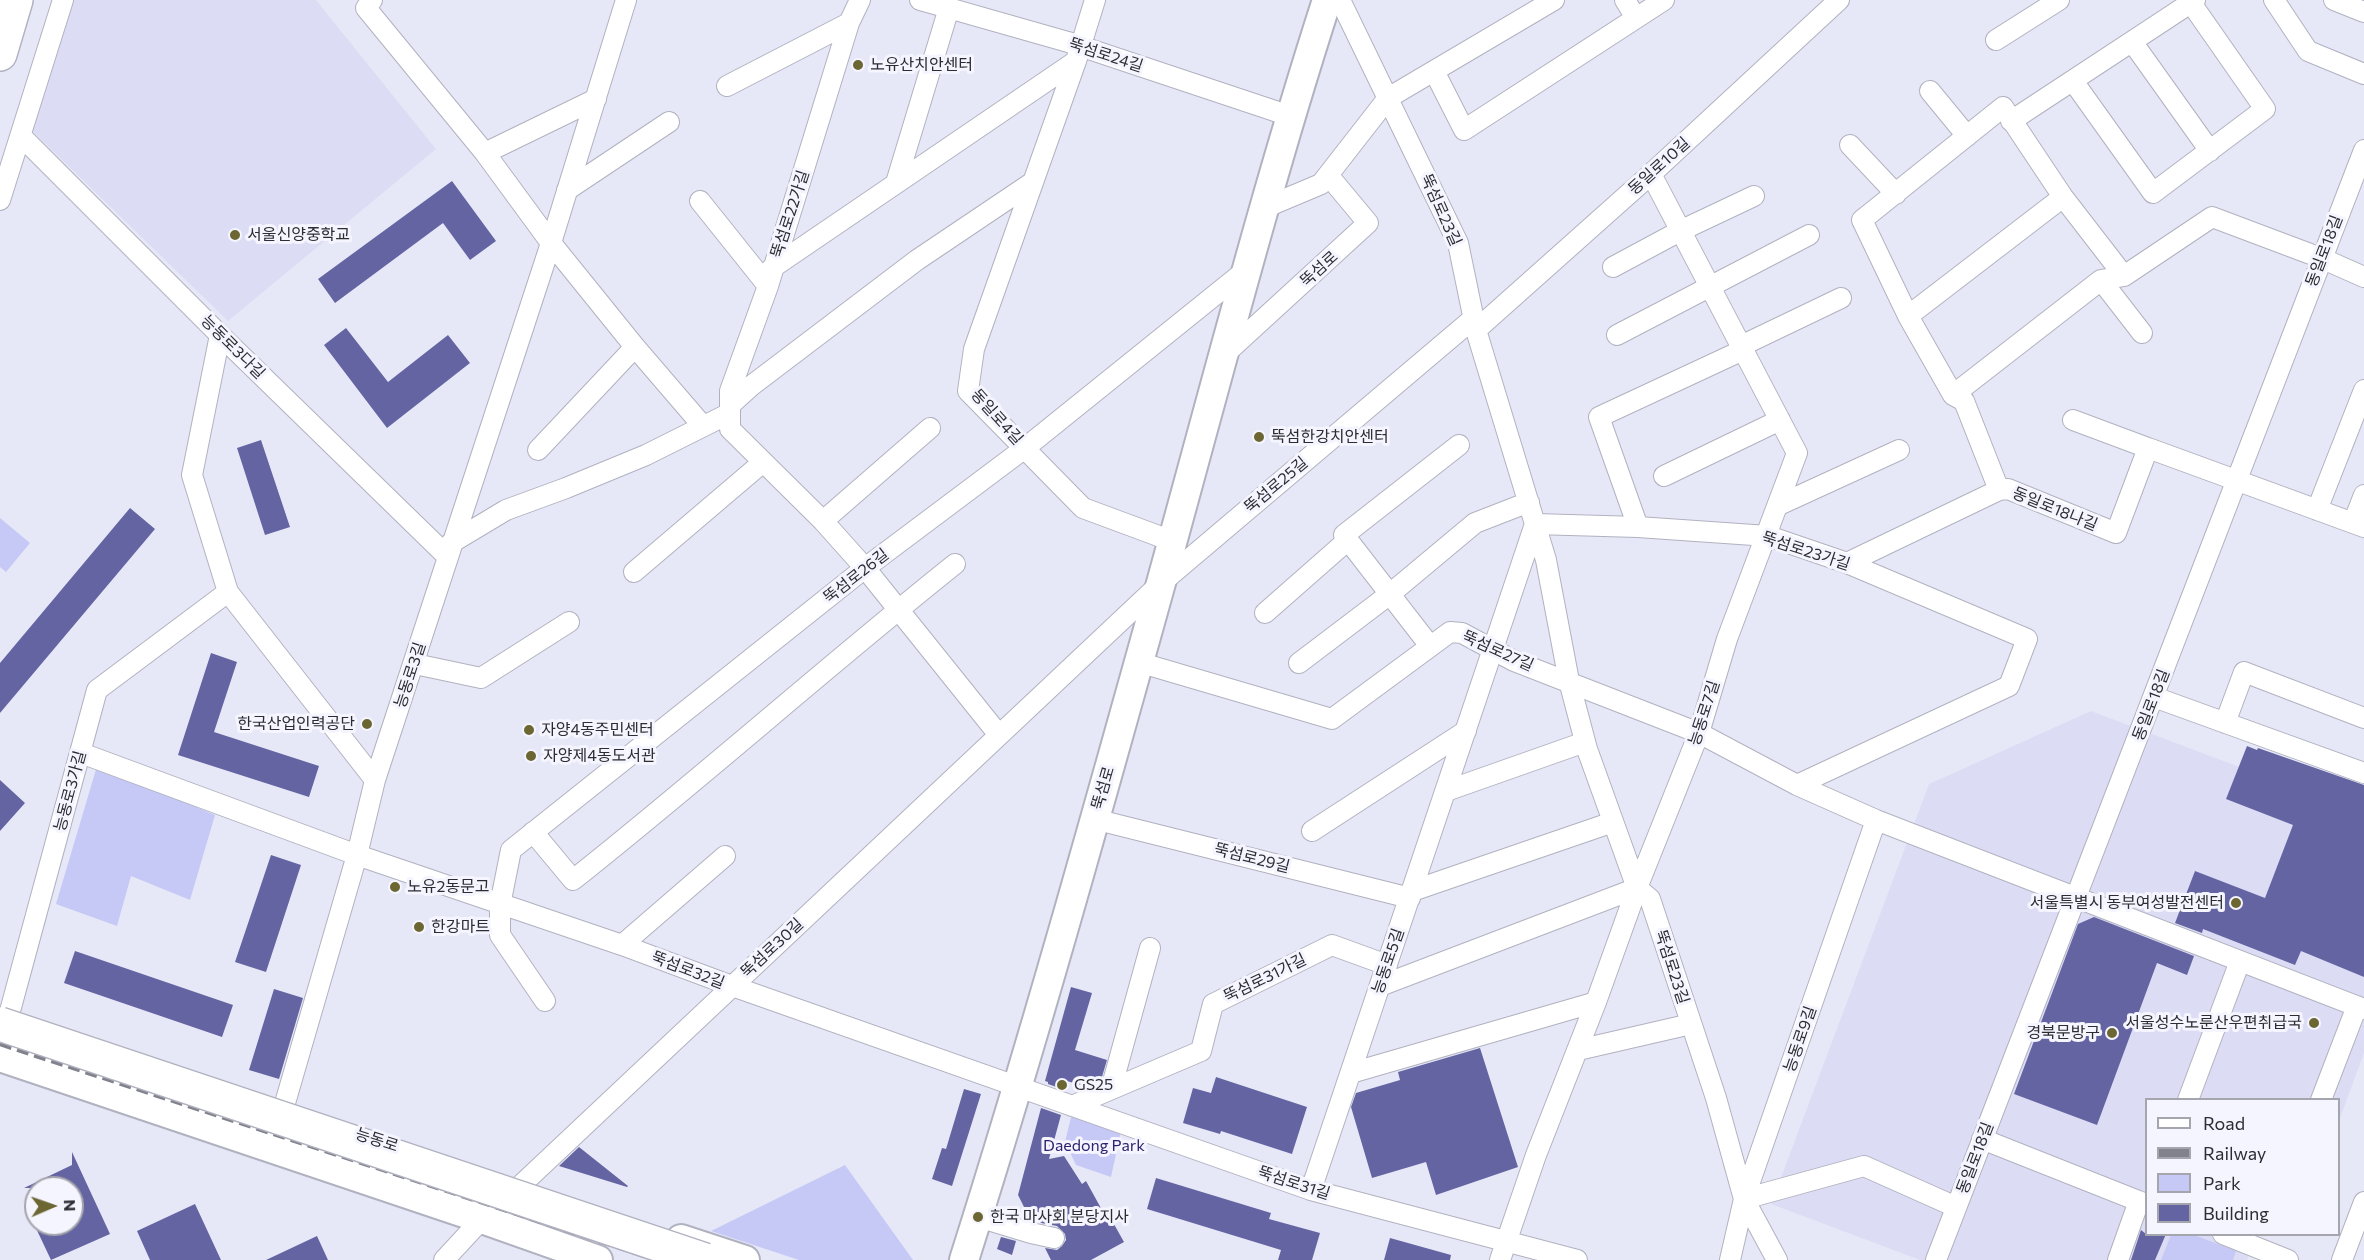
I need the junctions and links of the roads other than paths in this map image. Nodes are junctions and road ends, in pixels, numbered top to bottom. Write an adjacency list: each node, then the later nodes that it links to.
1 (16, 0): 24 (highway)
2 (63, 0): 36 (street)
3 (626, 0): 32 (street, 능동로3길)
4 (860, 0): 21 (street, 뚝섬로22가길)
5 (920, 0): 18 (street, 뚝섬로24길)
6 (1095, 0): 25 (street, 동일로4길)
7 (1327, 0): 33 (main road, 뚝섬로)
8 (1340, 0): 31 (street, 뚝섬로23길)
9 (1554, 0): 26 (street)
10 (1625, 0): 20 (street)
11 (1664, 0): 20 (street)
12 (1839, 0): 42 (street, 동일로10길)
13 (2059, 0): 22 (street)
14 (2274, 0): 27 (street)
15 (2334, 0): 19 (street)
16 (2193, 2): 23 (street); 40 (street)
17 (369, 4): 41 (street)
18 (949, 8): 25 (street, 뚝섬로24길); 45 (street)
19 (2364, 12)
20 (1636, 18): 26 (street)
21 (849, 23): 29 (street); 60 (street, 뚝섬로22가길)
22 (1996, 40)
23 (2133, 43): 28 (street); 40 (street)
24 (0, 54)
25 (1078, 54): 33 (street, 뚝섬로24길); 44 (street, 동일로4길); 45 (street)
26 (1434, 70): 31 (street)
27 (2364, 74)
28 (2073, 81): 34 (street); 40 (street)
29 (727, 86)
30 (1930, 91): 37 (street)
31 (1388, 98): 43 (street); 66 (street, 뚝섬로23길)
32 (596, 99): 41 (street); 46 (street, 능동로3길)
33 (1290, 116): 52 (main road, 뚝섬로)
34 (2011, 121): 37 (street); 49 (street)
35 (669, 122): 46 (street)
36 (21, 136): 50 (street); 68 (street, 능동로3다길)
37 (1967, 136): 47 (street)
38 (1850, 144): 47 (street)
39 (2364, 150): 56 (street, 동일로18길)
40 (2210, 151)
41 (485, 153): 55 (street)
42 (1651, 174): 53 (street, 능동로7길); 66 (street, 동일로10길)
43 (1328, 175): 52 (street); 72 (street, 뚝섬로)
44 (1033, 182): 75 (street); 81 (street, 동일로4길)
45 (896, 183): 60 (street)
46 (567, 190): 55 (street, 능동로3길)
47 (1896, 194): 65 (street)
48 (1754, 196): 53 (street)
49 (2063, 196): 59 (street); 65 (street)
50 (0, 200)
51 (700, 201): 60 (street)
52 (1264, 208): 58 (main road, 뚝섬로)
53 (1680, 231): 57 (street); 63 (street, 능동로7길)
54 (1809, 236): 63 (street)
55 (551, 243): 70 (street); 100 (street, 능동로3길)
56 (2321, 258): 59 (street); 61 (street); 87 (street, 동일로18길)
57 (1613, 267)
58 (1246, 270): 72 (main road, 뚝섬로); 81 (street, 뚝섬로26길)
59 (2124, 276): 62 (street)
60 (770, 277): 75 (street, 뚝섬로22가길)
61 (2364, 277)
62 (2101, 280): 67 (street); 74 (street)
63 (1710, 286): 69 (street); 71 (street, 능동로7길)
64 (1841, 298): 71 (street)
65 (1908, 316): 74 (street)
66 (1475, 324): 90 (street, 뚝섬로23길); 105 (street, 뚝섬로25길)
67 (2142, 333)
68 (220, 335): 100 (street, 능동로3다길); 106 (street)
69 (1617, 335)
70 (635, 347): 78 (street); 83 (street)
71 (1742, 348): 76 (street, 능동로7길); 96 (street)
72 (1222, 357): 99 (main road, 뚝섬로)
73 (2364, 390): 92 (street)
74 (1953, 395): 88 (street)
75 (730, 416): 78 (street); 85 (street)
76 (1780, 420): 86 (street); 91 (street, 능동로7길)
77 (2073, 420): 82 (street)
78 (702, 425): 100 (street)
79 (930, 428): 93 (street)
80 (1459, 445): 98 (street)
81 (1025, 448): 99 (street, 동일로4길); 103 (street, 뚝섬로26길)
82 (2148, 448): 87 (street); 88 (street, 동일로18나길)
83 (538, 450)
84 (1899, 450): 91 (street)
85 (762, 463): 93 (street); 104 (street)
86 (1664, 477)
87 (2235, 480): 92 (street); 117 (street, 동일로18길)
88 (1999, 490): 101 (street, 동일로18나길)
89 (2364, 495): 95 (street)
90 (1529, 502): 94 (street, 뚝섬로23길); 107 (street)
91 (1779, 505): 97 (street, 능동로7길)
92 (2317, 510): 95 (street)
93 (823, 521): 103 (street)
94 (1535, 524): 96 (street, 뚝섬로23가길); 112 (street, 능동로5길); 116 (street, 뚝섬로23길)
95 (2358, 525)
96 (1638, 527): 97 (street, 뚝섬로23가길)
97 (1768, 536): 101 (street, 뚝섬로23가길); 121 (street, 능동로7길)
98 (1348, 540): 107 (street); 109 (street)
99 (1172, 541): 105 (main road, 뚝섬로)
100 (449, 549): 115 (street, 능동로3길)
101 (1847, 563): 127 (street, 뚝섬로23가길)
102 (955, 564): 108 (street)
103 (865, 568): 108 (street); 133 (street, 뚝섬로26길)
104 (634, 573)
105 (1161, 583): 113 (main road, 뚝섬로); 122 (street, 뚝섬로30길)
106 (228, 592): 124 (street, 능동로3가길); 126 (street)
107 (1390, 594): 111 (street); 114 (street)
108 (898, 609): 122 (street); 133 (street)
109 (1265, 613)
110 (569, 622): 115 (street)
111 (1430, 646): 112 (street, 뚝섬로27길); 113 (street, 뚝섬로27길)
112 (1493, 650): 116 (street, 뚝섬로27길); 120 (street, 능동로5길)
113 (1138, 662): 129 (main road, 뚝섬로)
114 (1299, 663)
115 (414, 664): 126 (street, 능동로3길)
116 (1569, 681): 121 (street, 뚝섬로27길); 123 (street, 뚝섬로23길)
117 (2154, 697): 119 (street); 138 (street, 동일로18길)
118 (2364, 718): 119 (street)
119 (2225, 723): 125 (street)
120 (1466, 731): 128 (street, 능동로5길); 132 (street)
121 (1699, 734): 127 (street, 뚝섬로27길); 136 (street, 능동로7길)
122 (999, 735): 144 (street, 뚝섬로30길)
123 (1585, 742): 128 (street); 131 (street, 뚝섬로23길)
124 (81, 753): 134 (street, 뚝섬로32길); 150 (street, 능동로3가길)
125 (2362, 766)
126 (375, 780): 134 (street, 능동로3길)
127 (1797, 785): 130 (street, 뚝섬로27길)
128 (1446, 790): 137 (street, 능동로5길)
129 (1094, 819): 137 (street, 뚝섬로29길); 154 (main road, 뚝섬로)
130 (1876, 820): 138 (street, 뚝섬로27길); 163 (street, 능동로9길)
131 (1612, 822): 136 (street, 뚝섬로23길); 137 (street)
132 (1312, 831)
133 (533, 832): 139 (street, 뚝섬로26길)
134 (357, 855): 139 (street, 뚝섬로32길); 159 (street, 능동로3길)
135 (725, 856): 140 (street)
136 (1637, 888): 145 (street); 147 (street, 능동로7길); 149 (street, 뚝섬로23길)
137 (1411, 895): 143 (street, 능동로5길)
138 (2075, 898): 142 (street, 뚝섬로27길); 160 (street, 동일로18길)
139 (500, 905): 140 (street, 뚝섬로32길); 146 (street, 뚝섬로26길)
140 (622, 945): 144 (street, 뚝섬로32길)
141 (1150, 948): 155 (street)
142 (2240, 962): 148 (street, 뚝섬로27길); 156 (street)
143 (1387, 965): 145 (street, 능동로5길); 155 (street, 뚝섬로31가길)
144 (732, 986): 154 (street, 뚝섬로32길); 161 (street, 뚝섬로30길)
145 (1380, 986): 153 (street, 능동로5길)
146 (545, 1001)
147 (1596, 1002): 151 (street, 능동로7길); 153 (street)
148 (2360, 1008): 157 (street)
149 (1691, 1024): 151 (street); 163 (street, 뚝섬로23길)
150 (2, 1031): 159 (main road, 능동로); 175 (highway); 176 (highway, bridge)
151 (1578, 1050): 171 (street, 능동로7길)
152 (0, 1057): 168 (main road)
153 (1351, 1073): 162 (street, 능동로5길)
154 (1018, 1086): 158 (street, 뚝섬로31길); 167 (main road, 뚝섬로)
155 (1111, 1089): 158 (street, 뚝섬로31가길)
156 (2189, 1098)
157 (2322, 1098)
158 (1072, 1106): 162 (street, 뚝섬로31길)
159 (283, 1110): 161 (main road, 능동로)
160 (1982, 1139): 165 (street); 166 (street, 동일로18길)
161 (520, 1186): 177 (main road, 능동로)
162 (1311, 1190): 171 (street, 뚝섬로31길)
163 (1744, 1199): 166 (street); 181 (street, 능동로9길); 182 (street, 뚝섬로23길)
164 (2364, 1202): 186 (street)
165 (2143, 1203): 184 (street)
166 (1956, 1207): 183 (street, 동일로18길)
167 (978, 1217): 170 (street); 178 (main road, 뚝섬로)
168 (482, 1219): 173 (street); 174 (main road)
169 (2233, 1236): 172 (street)
170 (1054, 1238)
171 (1506, 1241): 179 (street, 능동로7길); 180 (street, 뚝섬로31길)
172 (2267, 1243): 185 (street)
173 (444, 1260)
174 (598, 1260)
175 (665, 1260)
176 (705, 1260)
177 (745, 1260)
178 (964, 1260)
179 (1500, 1260)
180 (1577, 1260)
181 (1730, 1260)
182 (1777, 1260)
183 (1935, 1260)
184 (2118, 1260)
185 (2288, 1260)
186 (2342, 1260)

